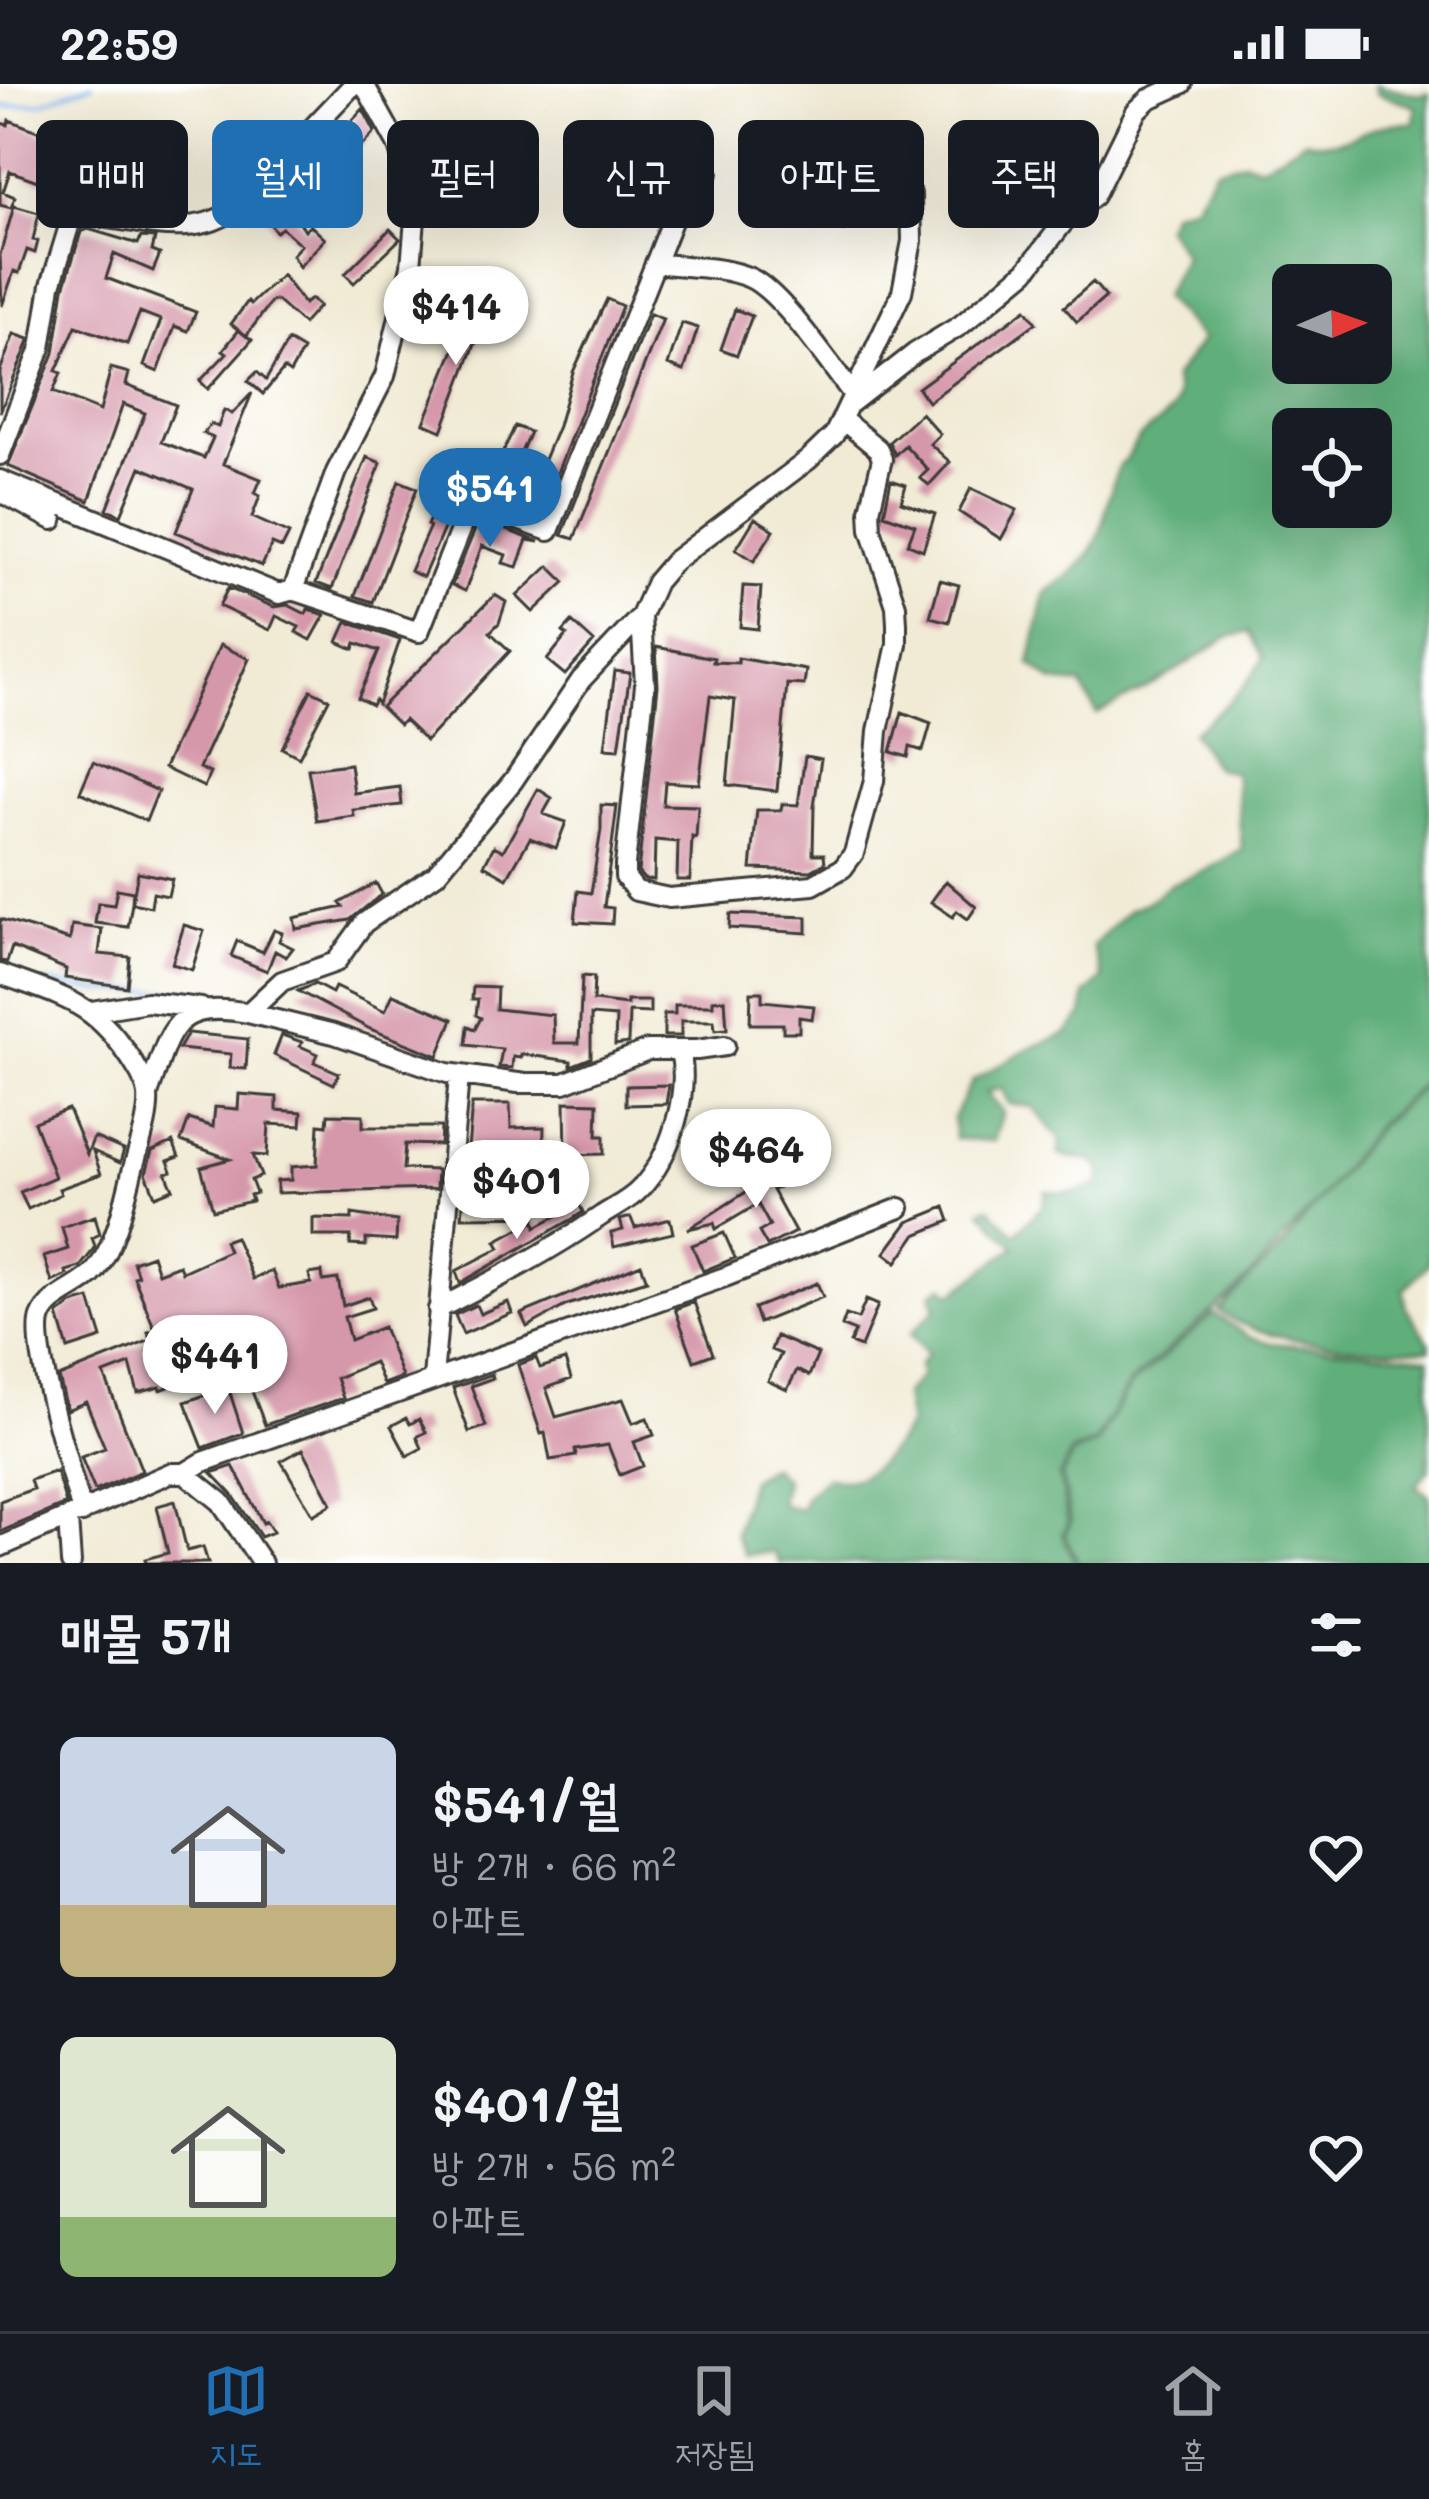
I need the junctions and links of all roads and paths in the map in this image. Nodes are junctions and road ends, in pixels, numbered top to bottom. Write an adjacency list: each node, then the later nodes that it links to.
1 (354, 84): 8 (street)
2 (364, 84): 12 (street)
3 (1182, 84): 7 (street)
4 (669, 228): 6 (street)
5 (913, 228): 7 (street)
6 (655, 263): 7 (street); 12 (street)
7 (848, 407): 13 (street); 13 (street)
8 (0, 455)
9 (0, 479): 12 (street)
10 (0, 492): 11 (street)
11 (53, 520)
12 (292, 590)
13 (641, 616): 17 (street)
14 (0, 974): 16 (street)
15 (206, 1008): 16 (street); 17 (street); 21 (street)
16 (92, 1011): 21 (street)
17 (248, 1013): 20 (street)
18 (725, 1046): 19 (street)
19 (680, 1051): 20 (street); 23 (street)
20 (459, 1076): 23 (street)
21 (148, 1094): 26 (street)
22 (900, 1208): 24 (street)
23 (438, 1309): 24 (street)
24 (433, 1378): 25 (street)
25 (185, 1473): 26 (street); 29 (street)
26 (75, 1516): 27 (street); 28 (street)
27 (0, 1547)
28 (71, 1563)
29 (262, 1563)

